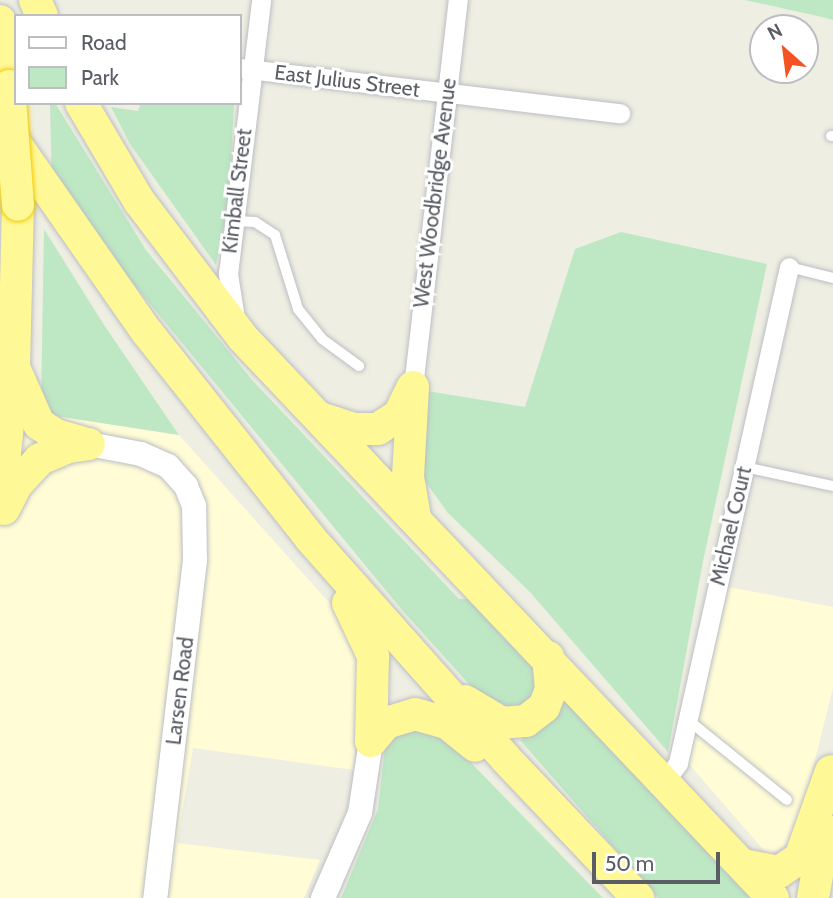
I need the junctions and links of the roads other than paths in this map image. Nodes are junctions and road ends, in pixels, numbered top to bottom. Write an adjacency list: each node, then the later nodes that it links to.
1 (261, 0): 4 (street, Kimball Street)
2 (458, 0): 5 (street, West Woodbridge Avenue)
3 (0, 21): 14 (highway, bridge)
4 (246, 69): 5 (street, East Julius Street); 9 (street, Kimball Street)
5 (447, 93): 7 (street, East Julius Street); 15 (street, West Woodbridge Avenue)
6 (82, 105): 12 (highway)
7 (621, 113)
8 (0, 120): 23 (highway)
9 (236, 220): 12 (street, Kimball Street); 13 (lane)
10 (789, 267): 11 (lane); 18 (street, Michael Court)
11 (833, 278)
12 (243, 338): 16 (highway)
13 (359, 366)
14 (14, 367): 17 (highway); 20 (highway)
15 (413, 387): 16 (highway); 21 (highway)
16 (314, 416): 21 (highway)
17 (89, 444): 22 (highway); 33 (street, Larsen Road)
18 (744, 467): 19 (lane); 26 (street, Michael Court)
19 (833, 486)
20 (0, 501)
21 (415, 517): 24 (highway)
22 (0, 518)
23 (310, 538): 25 (highway); 27 (highway)
24 (548, 657): 25 (highway); 29 (highway)
25 (427, 673): 31 (highway)
26 (688, 720): 29 (street, Michael Court); 30 (lane)
27 (371, 741): 31 (highway); 34 (street)
28 (832, 768): 32 (highway); 37 (highway)
29 (665, 781): 32 (highway)
30 (787, 800)
31 (555, 813): 35 (highway)
32 (743, 865): 36 (highway)
33 (155, 898)
34 (323, 898)
35 (638, 898)
36 (773, 898)
37 (814, 898)

